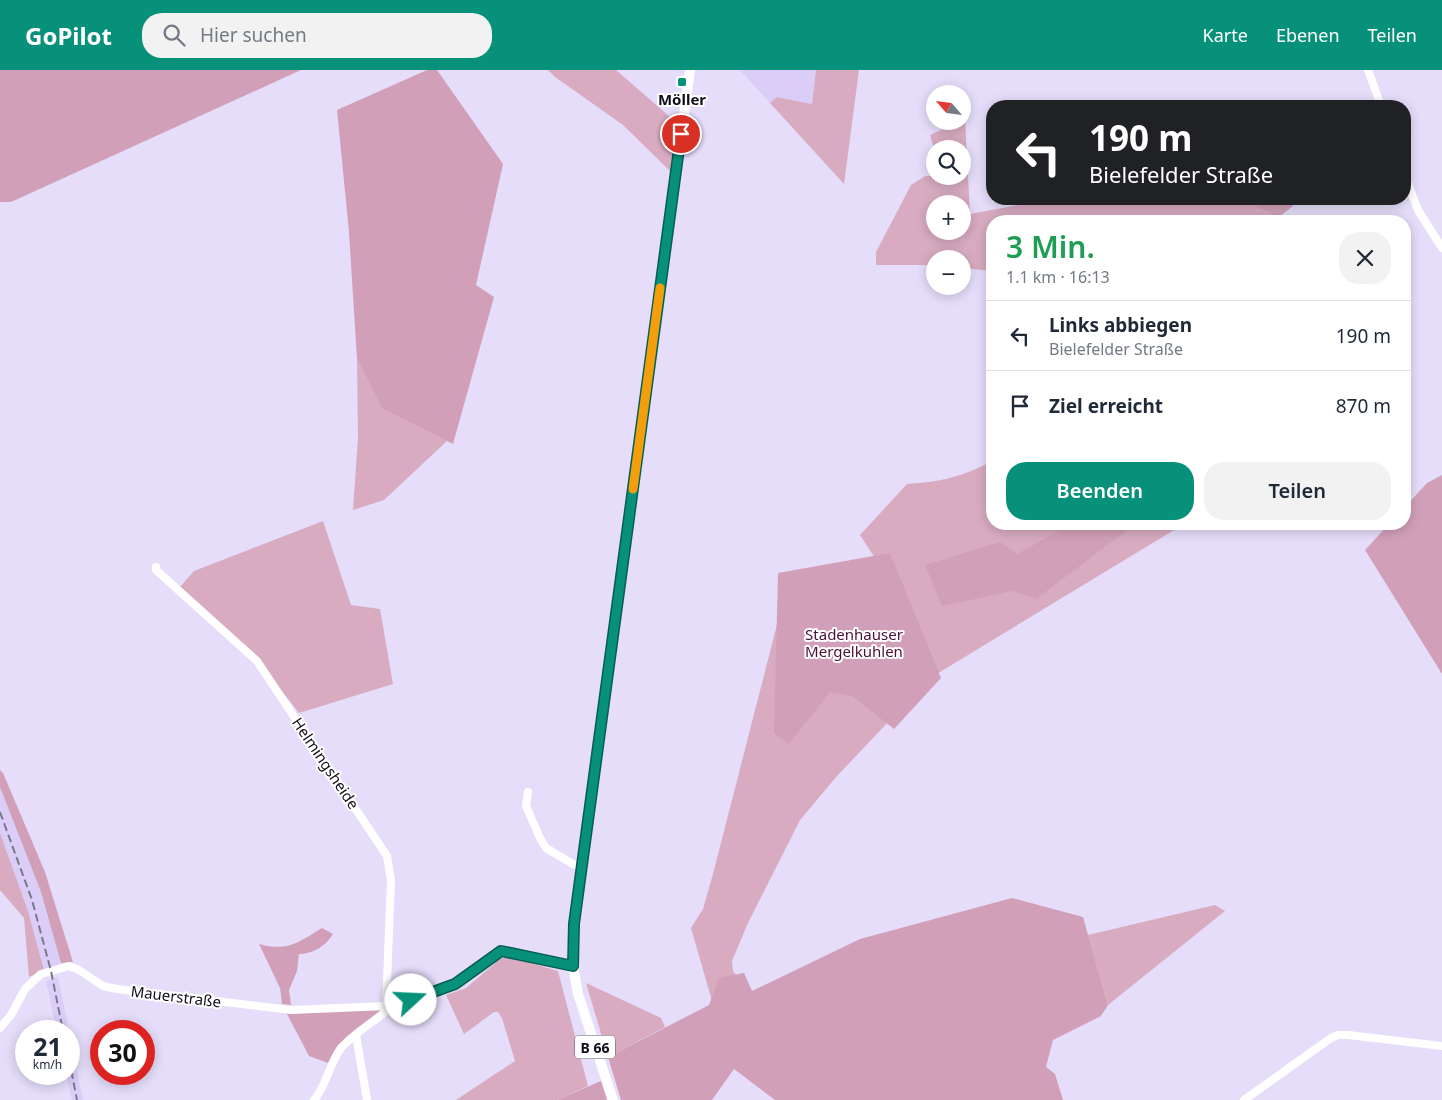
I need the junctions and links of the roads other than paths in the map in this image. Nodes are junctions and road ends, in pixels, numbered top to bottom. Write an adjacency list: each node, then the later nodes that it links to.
1 (690, 70): 8 (main road, B 66)
2 (1368, 70): 3 (street)
3 (1379, 100)
4 (1411, 192): 5 (street)
5 (1442, 248)
6 (156, 567): 10 (street, Helmingsheide)
7 (528, 792): 8 (street)
8 (582, 866): 9 (main road, B 66)
9 (573, 966): 10 (street, Mauerstraße); 16 (main road, B 66)
10 (386, 1006): 11 (street, Mauerstraße); 12 (street)
11 (0, 1028)
12 (356, 1035): 14 (street); 15 (street)
13 (1442, 1046): 17 (street)
14 (314, 1100)
15 (367, 1100)
16 (612, 1100)
17 (1244, 1100)

